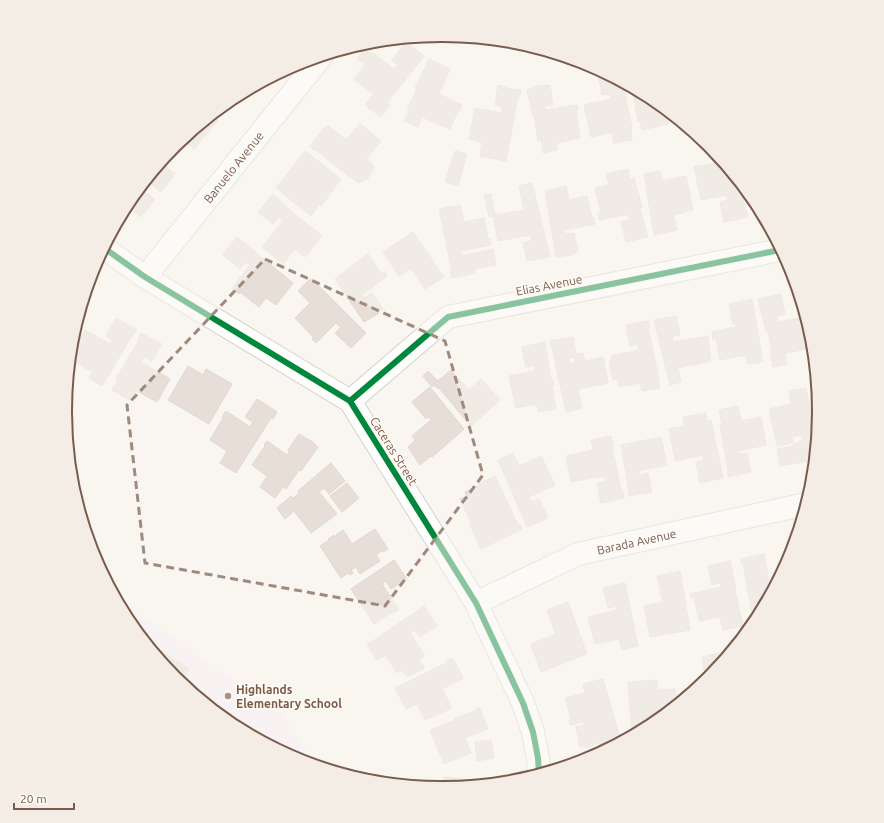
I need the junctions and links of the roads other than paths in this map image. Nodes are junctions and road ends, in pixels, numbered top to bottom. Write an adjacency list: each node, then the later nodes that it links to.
1 (315, 65): 4 (street, Banuelo Avenue)
2 (774, 251): 5 (street, Elias Avenue)
3 (109, 252): 4 (street, Caceras Street)
4 (145, 277): 5 (street, Caceras Street)
5 (350, 401): 7 (street, Caceras Street)
6 (799, 505): 7 (street, Barada Avenue)
7 (476, 603): 8 (street, Caceras Street)
8 (539, 768)

